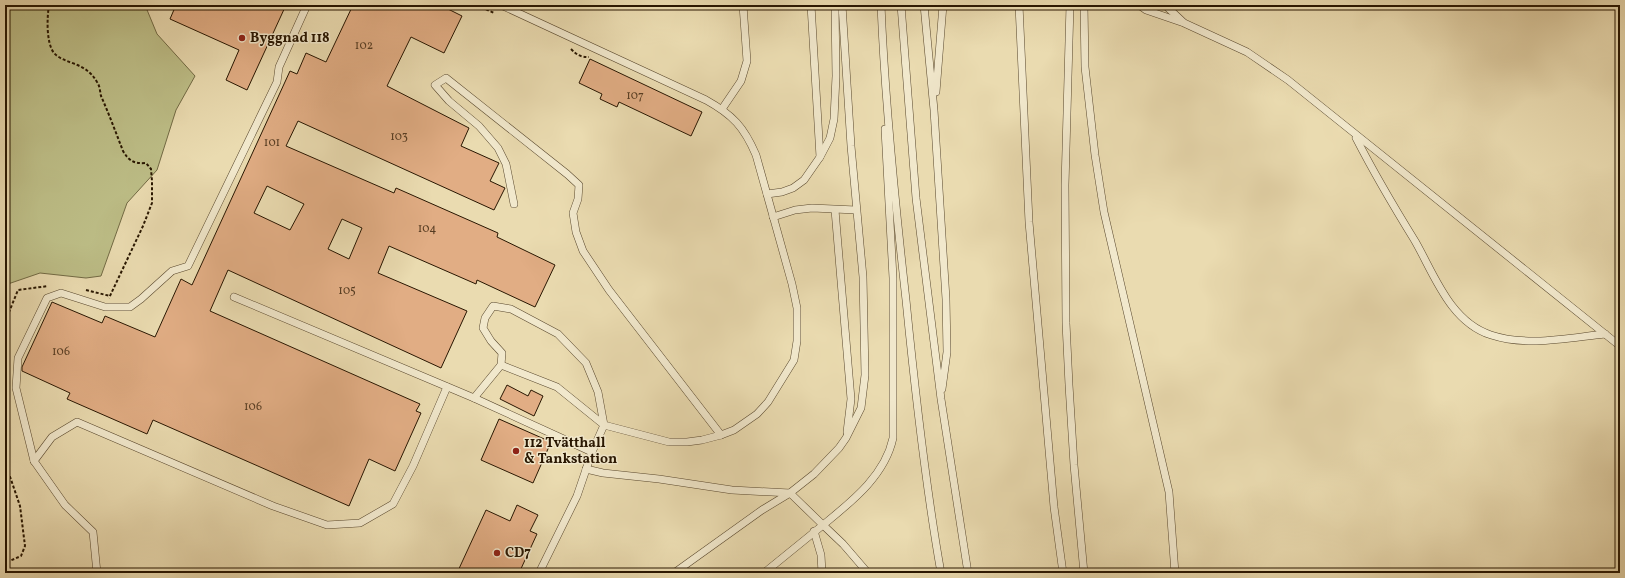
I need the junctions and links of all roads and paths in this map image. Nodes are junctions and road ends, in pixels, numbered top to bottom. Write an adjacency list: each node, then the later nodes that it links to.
1 (49, 5): 29 (path)
2 (307, 5): 29 (lane)
3 (500, 5): 19 (lane)
4 (743, 5): 19 (lane)
5 (811, 5): 22 (lane)
6 (835, 5): 22 (lane)
7 (842, 5): 26 (lane)
8 (880, 5): 18 (lane)
9 (901, 5): 35 (lane)
10 (924, 5): 20 (lane)
11 (942, 5): 20 (lane)
12 (1019, 5): 55 (lane)
13 (1070, 5): 56 (lane)
14 (1084, 5): 57 (lane)
15 (1139, 5): 17 (lane)
16 (1165, 5): 17 (lane)
17 (1184, 23): 21 (lane)
18 (884, 79): 44 (lane); 53 (lane)
19 (722, 109): 23 (lane)
20 (934, 110): 35 (lane)
21 (1354, 135): 30 (lane); 30 (lane)
22 (820, 157): 23 (lane)
23 (767, 194): 27 (lane)
24 (514, 204): 37 (lane)
25 (835, 210): 26 (lane); 27 (lane); 38 (lane)
26 (856, 210): 38 (lane)
27 (773, 217): 37 (lane)
28 (234, 296): 33 (lane)
29 (105, 307): 40 (lane)
30 (1605, 334): 31 (lane)
31 (1620, 346)
32 (501, 365): 34 (lane); 36 (lane); 36 (lane)
33 (447, 386): 34 (lane); 40 (lane)
34 (474, 398): 39 (lane)
35 (941, 399): 54 (lane)
36 (604, 424): 37 (lane); 39 (lane)
37 (721, 435)
38 (846, 438): 43 (lane)
39 (592, 452): 42 (lane)
40 (34, 461): 47 (lane)
41 (5, 462): 46 (path)
42 (586, 469): 43 (lane); 48 (lane)
43 (790, 493): 44 (lane); 49 (lane)
44 (823, 525): 45 (lane); 52 (lane)
45 (814, 531): 50 (lane); 51 (lane)
46 (5, 563)
47 (97, 573)
48 (539, 573)
49 (674, 573)
50 (764, 573)
51 (822, 573)
52 (868, 573)
53 (941, 573)
54 (968, 573)
55 (1062, 573)
56 (1084, 573)
57 (1175, 573)

